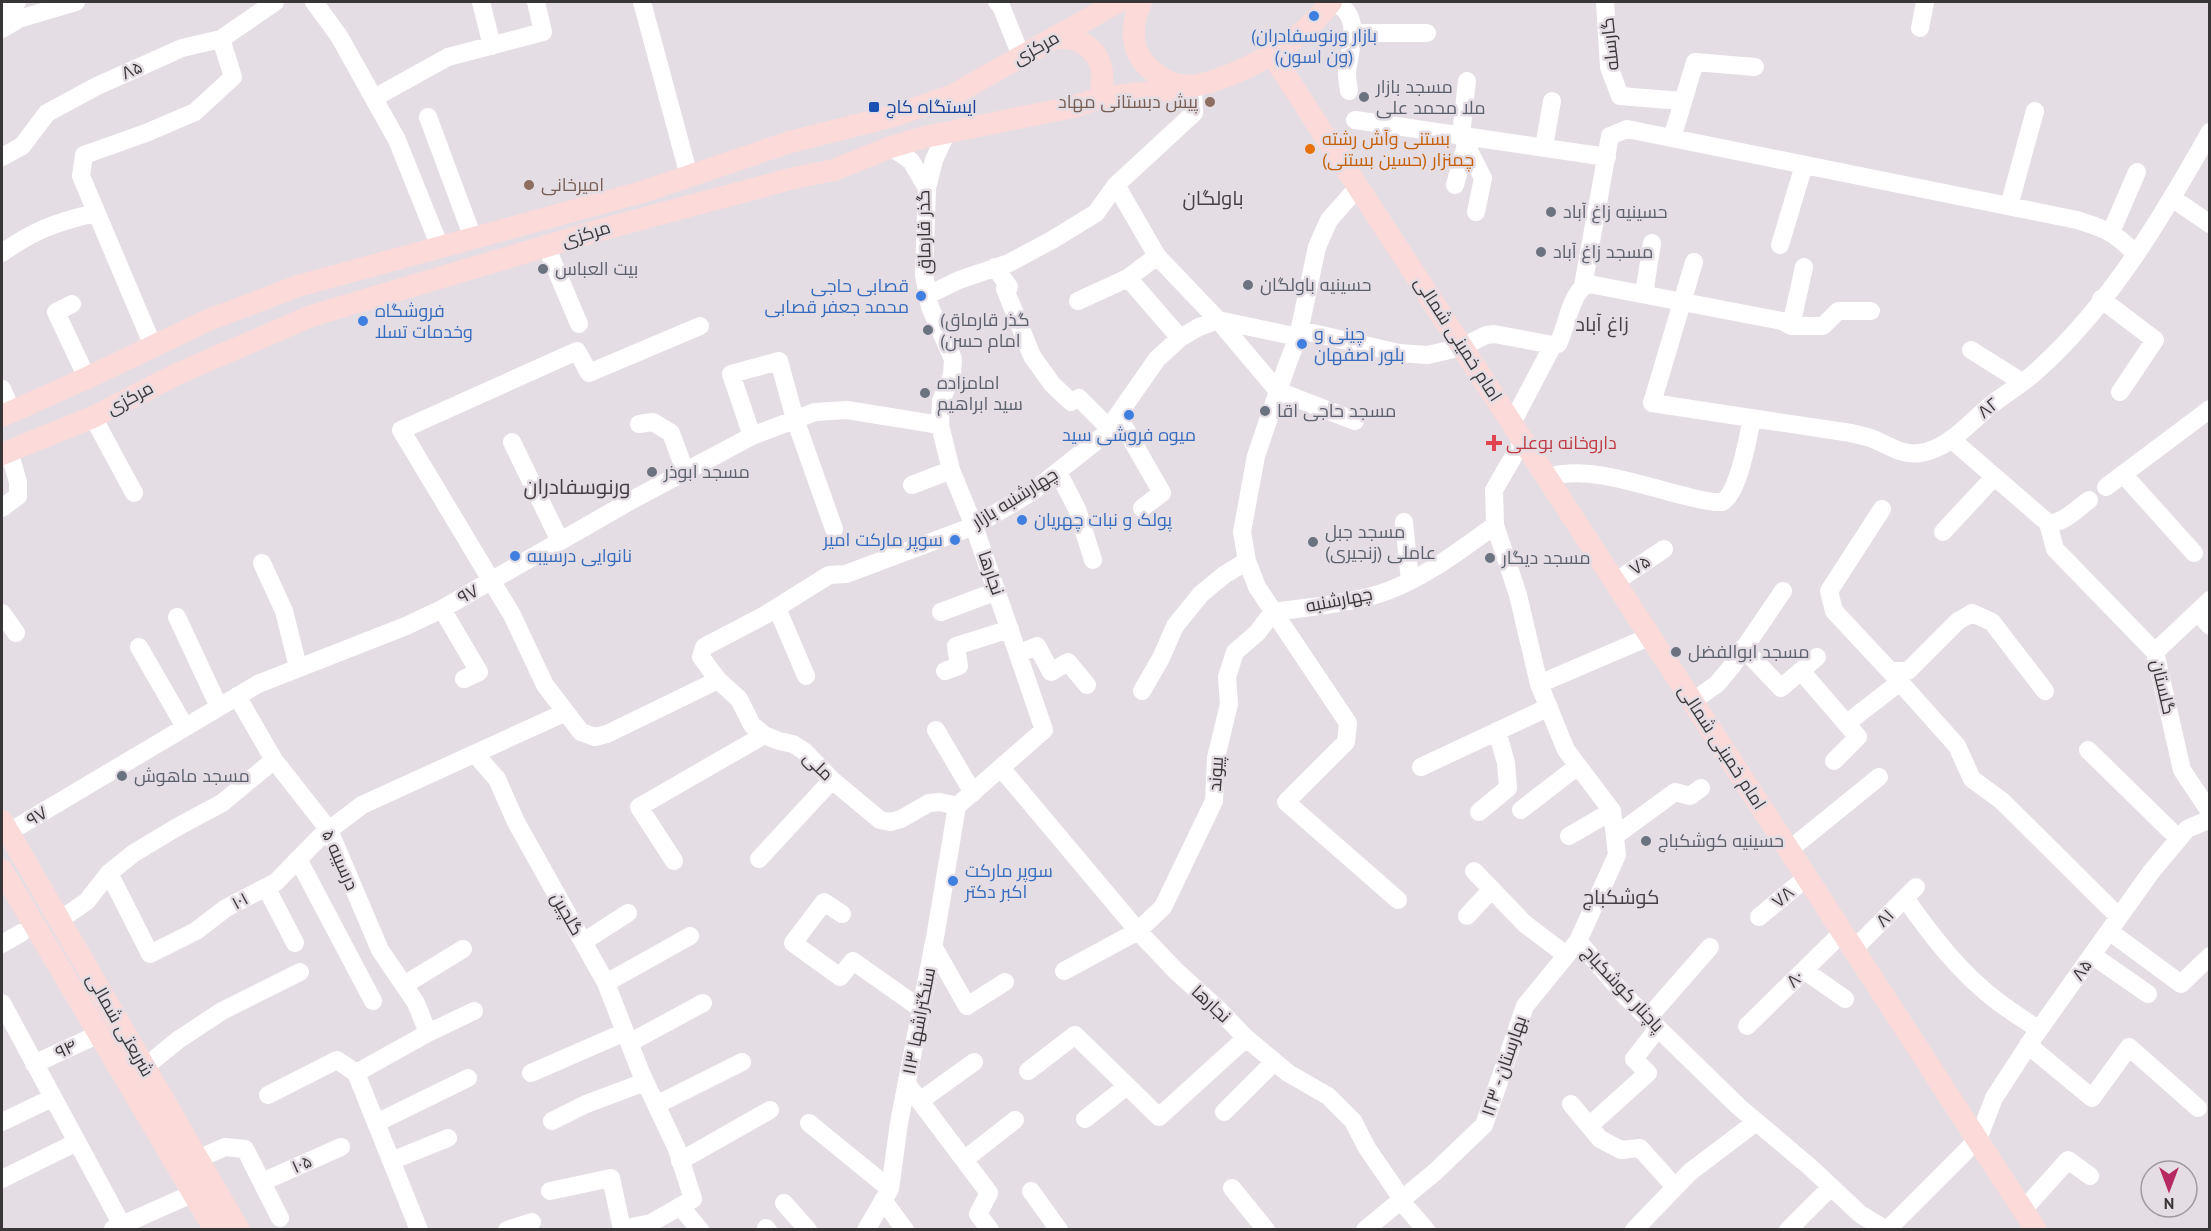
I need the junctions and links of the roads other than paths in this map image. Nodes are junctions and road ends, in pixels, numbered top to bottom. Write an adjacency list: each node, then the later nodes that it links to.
1 (17, 2): 14 (street)
2 (76, 2): 16 (street)
3 (275, 2): 20 (street, ۸۵)
4 (314, 2): 28 (street)
5 (481, 2): 21 (street)
6 (537, 2): 21 (street)
7 (642, 2): 46 (street)
8 (997, 2): 23 (street)
9 (1118, 2): 19 (main road, مرکزی)
10 (1141, 2): 26 (main road)
11 (1333, 2): 17 (street); 22 (main road, مرکزی)
12 (1605, 2): 31 (street, گارسله)
13 (1925, 2): 15 (street)
14 (2, 9)
15 (1920, 28)
16 (2, 29)
17 (1353, 33): 18 (street); 27 (street)
18 (1427, 33)
19 (1055, 37): 23 (main road, مرکزی); 29 (main road)
20 (220, 39): 42 (street, ۸۵); 55 (street)
21 (492, 46): 28 (street)
22 (1271, 53): 26 (main road, مرکزی); 50 (main road, امام خمینی شمالی)
23 (1021, 56): 39 (main road, مرکزی)
24 (1755, 67): 31 (street)
25 (1467, 81): 38 (street)
26 (1193, 87): 29 (main road, مرکزی); 48 (street)
27 (1349, 91)
28 (374, 98): 62 (street)
29 (1100, 98): 35 (main road, مرکزی)
30 (1552, 101): 41 (street)
31 (1682, 101): 37 (street)
32 (2035, 111): 53 (street)
33 (428, 117): 58 (street)
34 (1355, 120): 38 (street)
35 (947, 132): 40 (main road, مرکزی); 51 (street)
36 (2210, 132): 52 (street, ۸۲)
37 (1672, 138): 43 (street, پاچنار کوشکباج); 44 (street)
38 (1463, 140): 41 (street); 49 (street); 54 (street)
39 (790, 142): 46 (main road, مرکزی); 47 (main road)
40 (891, 147): 47 (main road, مرکزی); 51 (street, گذر قارماق)
41 (1544, 147): 43 (street)
42 (2, 157)
43 (1607, 157): 70 (street, پاچنار کوشکباج)
44 (1804, 165): 53 (street); 60 (street)
45 (2137, 172): 57 (street)
46 (689, 176): 58 (main road, مرکزی)
47 (794, 178): 61 (main road, مرکزی)
48 (1116, 185): 65 (street); 67 (street)
49 (1455, 185)
50 (1358, 187): 82 (street); 86 (main road, امام خمینی شمالی)
51 (927, 188): 72 (street, گذر قارماق)
52 (2172, 198): 56 (street); 64 (street, ۸۲)
53 (2008, 206): 57 (street)
54 (1476, 212)
55 (95, 213): 63 (street); 85 (street)
56 (2210, 224)
57 (2111, 232): 64 (street)
58 (473, 238): 62 (main road, مرکزی)
59 (1652, 243): 71 (street)
60 (1780, 245)
61 (546, 246): 79 (street); 95 (main road, مرکزی)
62 (440, 247): 85 (main road, مرکزی)
63 (2, 253)
64 (2136, 254): 73 (street, ۸۲)
65 (1157, 256): 69 (street); 78 (street)
66 (1694, 262): 75 (street)
67 (995, 267): 72 (street); 99 (street)
68 (1804, 267): 81 (street)
69 (1128, 278): 74 (street); 83 (street)
70 (1583, 286): 71 (street); 84 (street, پاچنار کوشکباج)
71 (1644, 294): 75 (street)
72 (928, 295): 101 (street, نجارها)
73 (2101, 299): 89 (street, ۸۲); 92 (street)
74 (1078, 301)
75 (1681, 301): 81 (street); 96 (street, ۸۲)
76 (72, 304): 88 (street)
77 (1871, 311): 81 (street)
78 (1218, 320): 82 (street); 83 (street, چهارشنبه بازار); 91 (street)
79 (579, 324)
80 (700, 326): 133 (street)
81 (1791, 326)
82 (1299, 333): 86 (street); 91 (street)
83 (1180, 338): 99 (street, چهارشنبه بازار)
84 (1553, 345): 86 (street); 102 (street, پاچنار کوشکباج)
85 (153, 346): 88 (main road, مرکزی)
86 (1462, 347): 102 (main road, امام خمینی شمالی)
87 (1971, 350): 89 (street)
88 (87, 378): 94 (main road, مرکزی)
89 (2022, 382): 104 (street, ۸۲)
90 (2, 389): 94 (street)
91 (1278, 391): 98 (street); 130 (street)
92 (2120, 392)
93 (2210, 409): 110 (street)
94 (7, 414)
95 (93, 417): 106 (main road, مرکزی); 115 (street)
96 (1752, 418): 104 (street, ۸۲); 111 (street)
97 (795, 419): 101 (street, ۹۷); 103 (street, ۹۷); 103 (street); 124 (street)
98 (1355, 421)
99 (1114, 422): 109 (street, چهارشنبه بازار); 118 (street)
100 (639, 424): 108 (street)
101 (940, 425): 107 (street, نجارها)
102 (1518, 432): 111 (main road, امام خمینی شمالی); 122 (street, پاچنار کوشکباج)
103 (752, 436): 108 (street, ۹۷)
104 (1951, 439): 112 (street)
105 (512, 442): 126 (street)
106 (5, 453): 117 (street)
107 (951, 470): 113 (street); 123 (street, نجارها)
108 (685, 471): 126 (street, ۹۷)
109 (1058, 472): 123 (street, چهارشنبه بازار); 129 (street)
110 (2123, 474): 114 (street); 128 (street)
111 (1547, 477): 134 (main road, امام خمینی شمالی)
112 (1994, 477): 121 (street); 125 (street)
113 (912, 485)
114 (2106, 487)
115 (134, 492)
116 (2089, 500): 121 (street)
117 (2, 508)
118 (1142, 508)
119 (1882, 509): 157 (street)
120 (1404, 522): 132 (street)
121 (2048, 523): 150 (street, گلستان)
122 (1496, 525): 132 (street, چهارشنبه); 160 (street, پاچنار کوشکباج)
123 (974, 526): 135 (street, نجارها); 138 (street, چهارشنبه بازار)
124 (834, 529)
125 (1943, 532)
126 (560, 541): 133 (street, ۹۷)
127 (1664, 549): 134 (street, ۷۵)
128 (2194, 553)
129 (1093, 560)
130 (1247, 561): 141 (street); 162 (street)
131 (262, 563): 153 (street)
132 (1410, 581): 141 (street, چهارشنبه)
133 (492, 582): 139 (street, ۹۷); 168 (street)
134 (1615, 582): 147 (main road, امام خمینی شمالی)
135 (997, 591): 140 (street); 145 (street, نجارها)
136 (1783, 591): 149 (street)
137 (2203, 606): 144 (street); 150 (street)
138 (777, 608): 156 (street); 159 (street, چهارشنبه بازار)
139 (441, 609): 153 (street, ۹۷); 158 (street)
140 (941, 612)
141 (1273, 612): 206 (street); 213 (street, پیوند)
142 (2, 613): 146 (street)
143 (177, 617): 166 (street)
144 (2210, 626)
145 (1010, 629): 151 (street, نجارها); 154 (street)
146 (16, 633)
147 (1650, 636): 160 (street); 165 (main road, امام خمینی شمالی)
148 (139, 647): 170 (street)
149 (1743, 648): 155 (street); 165 (street)
150 (2155, 651): 189 (street, گلستان)
151 (1018, 654): 161 (street); 180 (street, نجارها)
152 (1817, 657): 155 (street)
153 (298, 667): 164 (street, ۹۷)
154 (945, 671)
155 (1801, 671): 169 (street)
156 (806, 676)
157 (1895, 676): 163 (street); 169 (street); 212 (street)
158 (464, 680)
159 (718, 680): 168 (street); 173 (street)
160 (1539, 684): 167 (street, پاچنار کوشکباج)
161 (1088, 686)
162 (1142, 691)
163 (2045, 691)
164 (237, 696): 166 (street, ۹۷); 176 (street, درسیبه ۵)
165 (1693, 701): 196 (main road, امام خمینی شمالی)
166 (219, 707): 170 (street, ۹۷)
167 (1549, 707): 172 (street); 178 (street, پاچنار کوشکباج)
168 (566, 712): 175 (street, ۱۰۱)
169 (1847, 723): 177 (street)
170 (185, 727): 191 (street, ۹۷)
171 (936, 730): 184 (street)
172 (1497, 731): 179 (street); 187 (street)
173 (764, 735): 182 (street, ملی); 199 (street)
174 (2088, 750): 195 (street)
175 (475, 754): 192 (street, ۱۰۱); 218 (street, گلچین)
176 (274, 760): 192 (street, درسیبه ۵); 202 (street)
177 (1834, 762)
178 (1578, 766): 186 (street); 188 (street, پاچنار کوشکباج)
179 (1421, 767)
180 (1001, 768): 184 (street, نجارها); 213 (street, نجارها)
181 (1879, 777): 196 (street)
182 (832, 780): 185 (street, ملی); 198 (street)
183 (1701, 788): 194 (street)
184 (973, 793): 185 (street, نجارها)
185 (957, 806): 221 (street, سنگتراشها ۱۱۳)
186 (1521, 810)
187 (1479, 812)
188 (1612, 812): 193 (street); 194 (street, پاچنار کوشکباج)
189 (2210, 812)
190 (2210, 819): 195 (street, ۸۵)
191 (5, 827): 211 (main road, شریعتی شمالی)
192 (324, 833): 197 (street, ۱۰۱); 232 (street, درسیبه ۵)
193 (1569, 836)
194 (1615, 836): 216 (street, پاچنار کوشکباج)
195 (2179, 839): 212 (street, ۸۵)
196 (1789, 850): 203 (main road, امام خمینی شمالی)
197 (298, 859): 204 (street, ۱۰۱); 235 (street)
198 (759, 859)
199 (674, 861)
200 (2, 870): 244 (main road, شریعتی شمالی)
201 (1474, 871): 205 (street)
202 (109, 873): 204 (street, ۱۰۱); 211 (street)
203 (1807, 877): 210 (street, ۷۸); 217 (main road, امام خمینی شمالی)
204 (266, 888): 219 (street)
205 (1492, 889): 209 (street); 224 (street)
206 (1398, 900)
207 (628, 913): 218 (street)
208 (842, 914): 238 (street)
209 (1467, 916)
210 (1760, 917)
211 (60, 920): 252 (main road, شریعتی شمالی)
212 (2114, 924): 225 (street, ۸۵); 226 (street)
213 (1138, 931): 228 (street, پیوند); 246 (street, نجارها)
214 (21, 933): 220 (street)
215 (690, 936): 231 (street)
216 (1578, 940): 224 (street, بهارستان - ۱۲۳); 240 (street, پاچنار کوشکباج)
217 (1848, 940): 227 (street, ۸۰); 242 (street, ۸۱); 277 (main road, امام خمینی شمالی)
218 (583, 942): 231 (street, گلچین)
219 (295, 943)
220 (2, 944)
221 (933, 946): 230 (street); 238 (street, سنگتراشها ۱۱۳)
222 (1710, 948): 240 (street)
223 (463, 949): 232 (street)
224 (1566, 955): 294 (street, بهارستان - ۱۲۳)
225 (2092, 955): 233 (street); 242 (street, ۸۵)
226 (2210, 956)
227 (1804, 970): 234 (street); 241 (street, ۸۰)
228 (1064, 971)
229 (300, 972): 252 (street)
230 (1005, 982)
231 (606, 983): 245 (street, گلچین)
232 (404, 985): 243 (street, درسیبه ۵)
233 (2148, 994)
234 (1845, 999)
235 (373, 1001)
236 (2, 1003): 251 (street)
237 (703, 1003): 245 (street)
238 (921, 1009): 258 (street, سنگتراشها ۱۱۳)
239 (474, 1011): 243 (street)
240 (1653, 1023): 272 (street, پاچنار کوشکباج); 275 (street)
241 (1747, 1026)
242 (2039, 1029): 247 (street, ۸۵)
243 (428, 1033): 254 (street)
244 (99, 1034): 251 (street, ۹۴); 292 (main road, شریعتی شمالی)
245 (627, 1037): 255 (street); 257 (street, گلچین)
246 (1246, 1038): 250 (street, نجارها); 259 (street)
247 (2028, 1045): 265 (street); 277 (street, ۸۵)
248 (742, 1062): 264 (street)
249 (974, 1062): 262 (street)
250 (1274, 1062): 267 (street); 294 (street, نجارها)
251 (34, 1064): 261 (street)
252 (145, 1067): 280 (main road, شریعتی شمالی)
253 (1028, 1071): 259 (street)
254 (356, 1072): 260 (street); 273 (street)
255 (531, 1073)
256 (468, 1078): 273 (street)
257 (645, 1082): 264 (street, گلچین); 270 (street)
258 (907, 1084): 262 (street); 293 (street, سنگتراشها ۱۱۳)
259 (1127, 1086): 268 (street)
260 (268, 1095)
261 (52, 1098): 271 (street); 278 (street)
262 (920, 1101): 281 (street)
263 (1571, 1104): 275 (street)
264 (656, 1105): 283 (street, گلچین)
265 (2198, 1108)
266 (770, 1110): 283 (street)
267 (1224, 1112)
268 (1085, 1119)
269 (1015, 1120): 281 (street)
270 (552, 1121)
271 (2, 1122)
272 (1756, 1122): 287 (street); 288 (street, پاچنار کوشکباج)
273 (376, 1123): 282 (street)
274 (810, 1123): 293 (street)
275 (1589, 1126): 287 (street)
276 (448, 1138): 282 (street)
277 (1978, 1140): 297 (main road, امام خمینی شمالی); 316 (street)
278 (77, 1142): 285 (street); 300 (street)
279 (341, 1147): 286 (street, ۱۰۵)
280 (198, 1159): 286 (street); 302 (main road, شریعتی شمالی)
281 (964, 1160): 309 (street)
282 (391, 1161): 303 (street)
283 (681, 1161): 296 (street, گلچین)
284 (2090, 1176): 297 (street)
285 (2, 1179)
286 (262, 1182): 298 (street)
287 (1675, 1187): 314 (street)
288 (1831, 1187): 315 (street); 316 (street, پاچنار کوشکباج)
289 (1232, 1188): 311 (street)
290 (550, 1191): 296 (street)
291 (1031, 1191): 310 (street)
292 (194, 1193): 300 (street); 301 (main road, شریعتی شمالی)
293 (886, 1194): 307 (street, سنگتراشها ۱۱۳); 308 (street)
294 (1402, 1198): 312 (street, بهارستان - ۱۲۳); 313 (street, نجارها)
295 (784, 1203): 306 (street)
296 (680, 1206): 305 (street)
297 (2023, 1210): 317 (main road, امام خمینی شمالی)
298 (280, 1218)
299 (532, 1222): 304 (street)
300 (118, 1227)
301 (215, 1230)
302 (239, 1230)
303 (418, 1230)
304 (507, 1230)
305 (700, 1230)
306 (808, 1230)
307 (866, 1230)
308 (905, 1230)
309 (990, 1230)
310 (1059, 1230)
311 (1266, 1230)
312 (1365, 1230)
313 (1426, 1230)
314 (1634, 1230)
315 (1788, 1230)
316 (1887, 1230)
317 (2036, 1230)

